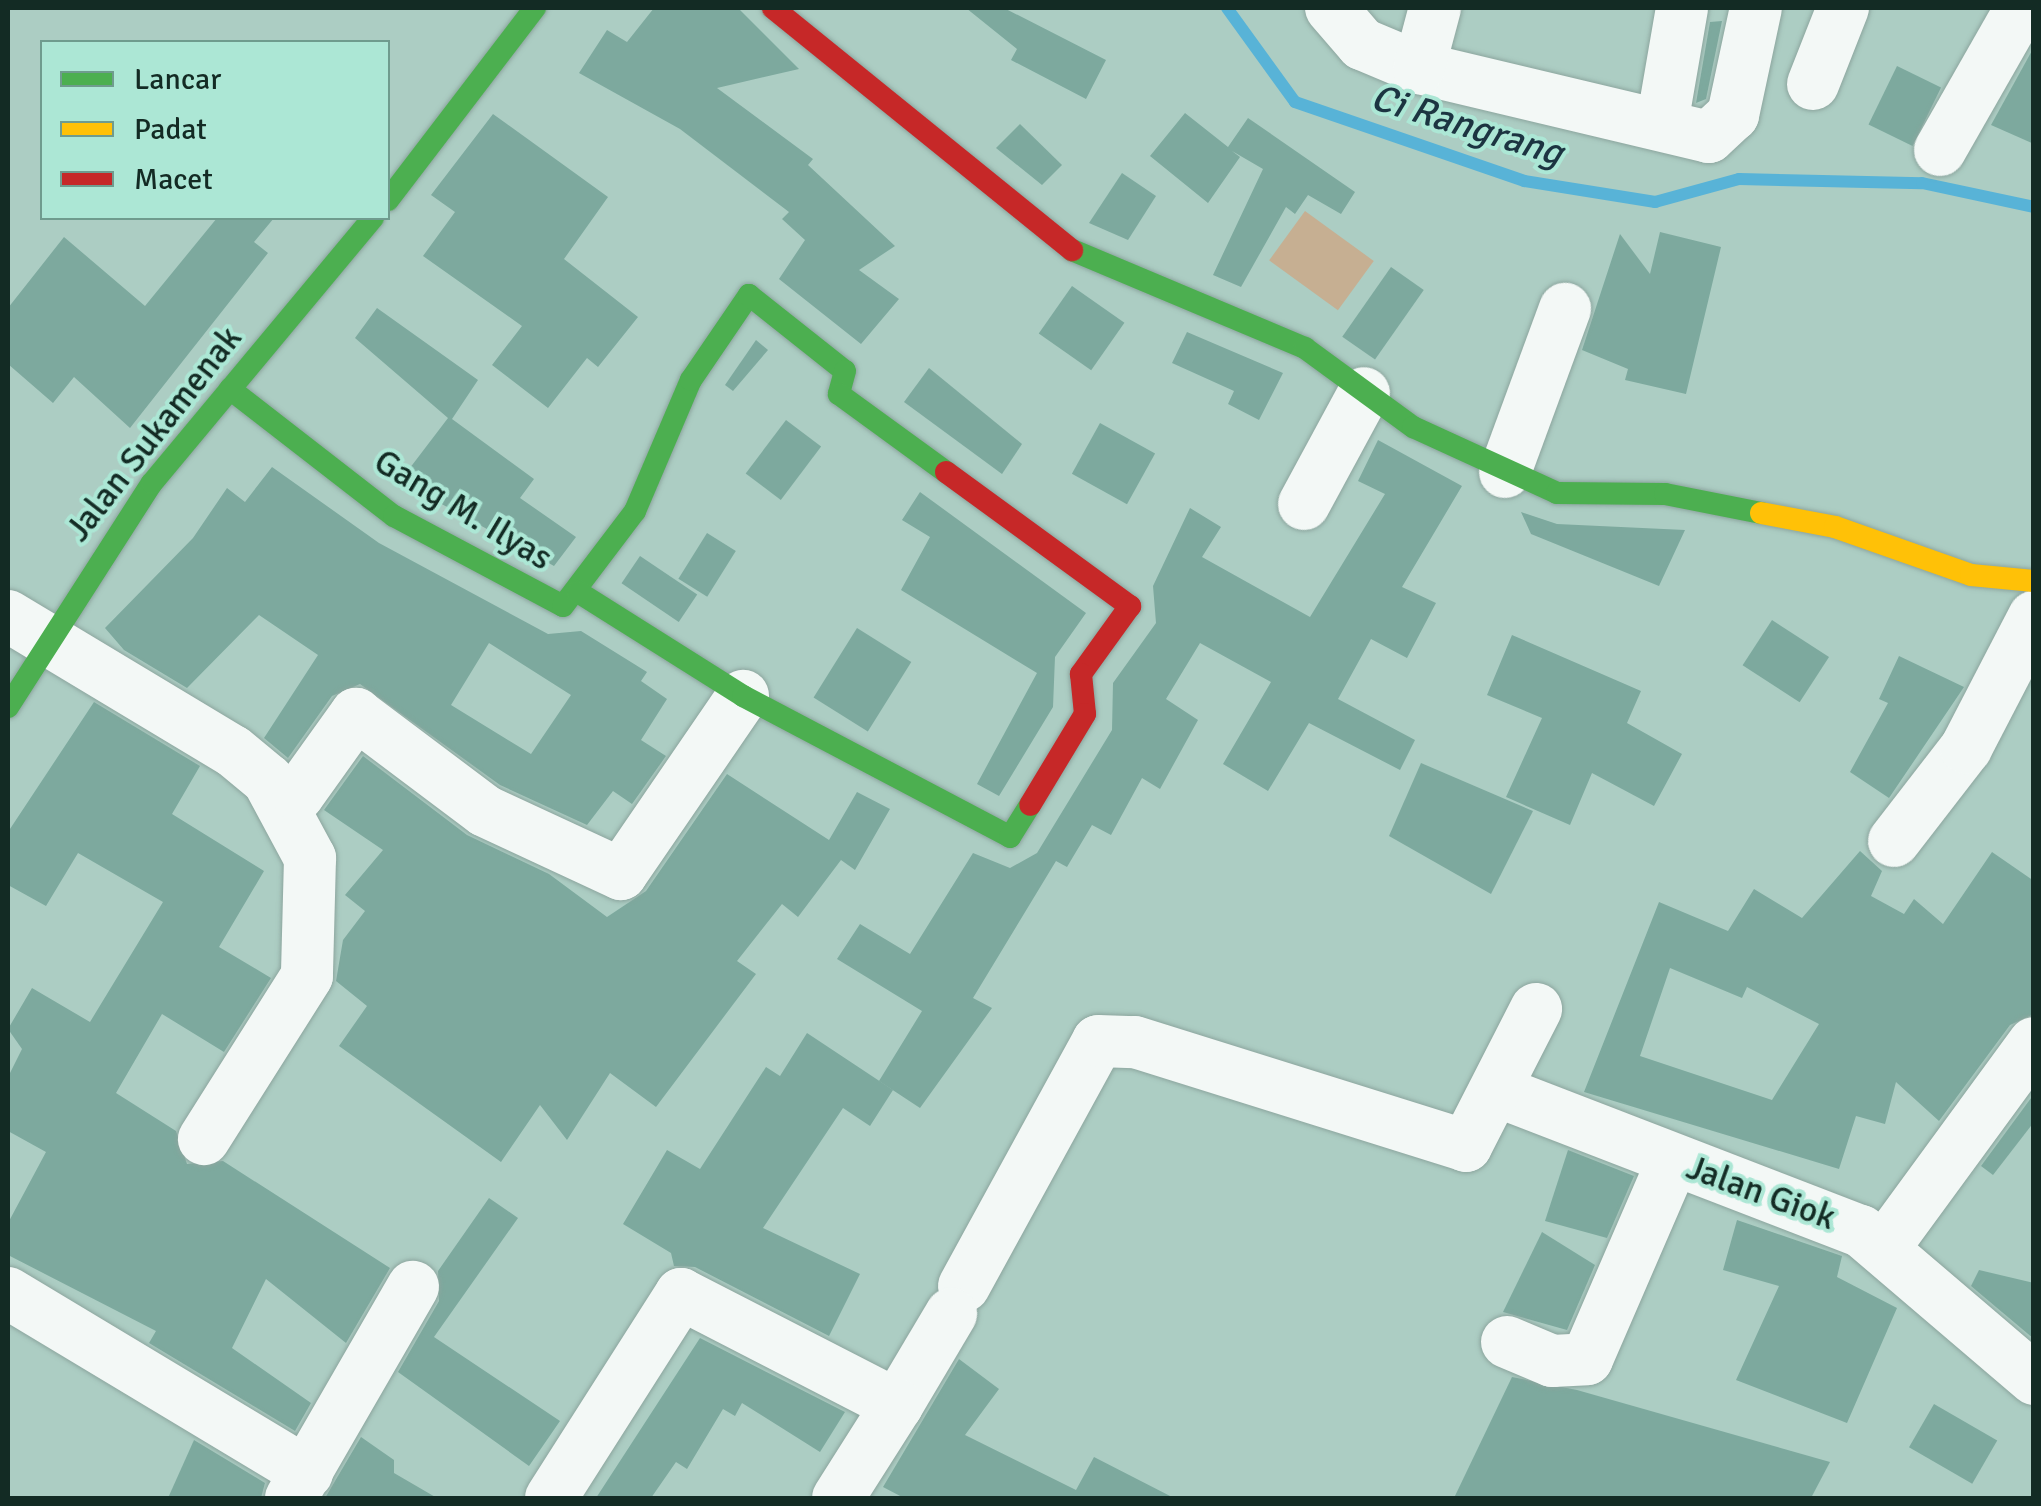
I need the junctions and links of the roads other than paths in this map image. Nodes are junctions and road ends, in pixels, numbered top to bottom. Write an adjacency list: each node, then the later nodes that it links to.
1 (535, 8): 13 (street)
2 (772, 8): 17 (street)
3 (1331, 8): 9 (street)
4 (1435, 8): 9 (street)
5 (1682, 8): 11 (street)
6 (1756, 8): 11 (street)
7 (1843, 8): 10 (street)
8 (2021, 8): 12 (street)
9 (1419, 68): 11 (street)
10 (1813, 84)
11 (1662, 124)
12 (1940, 150)
13 (390, 197)
14 (372, 220): 16 (street, Jalan Sukamenak)
15 (1565, 308): 18 (street)
16 (230, 389): 21 (street, Gang M. Ilyas); 23 (street, Jalan Sukamenak)
17 (1364, 393): 18 (street); 19 (street)
18 (1505, 472): 20 (street)
19 (1304, 504)
20 (2034, 580)
21 (578, 592): 24 (street); 24 (street, Gang M. Ilyas)
22 (2034, 617): 27 (street)
23 (26, 627): 25 (street, Jalan Sukamenak); 26 (street)
24 (743, 696): 26 (street)
25 (8, 706)
26 (278, 796): 31 (street)
27 (1894, 841)
28 (1536, 1009): 30 (street)
29 (2034, 1042): 33 (street)
30 (1500, 1092): 32 (street); 38 (street)
31 (204, 1138)
32 (1672, 1160): 33 (street, Jalan Giok); 36 (street, Jalan Giok)
33 (1886, 1246): 37 (street, Jalan Giok)
34 (412, 1287): 39 (street)
35 (8, 1293): 39 (street)
36 (1507, 1342)
37 (2032, 1376)
38 (897, 1406): 40 (street); 41 (street)
39 (299, 1486)
40 (551, 1498)
41 (838, 1498)

